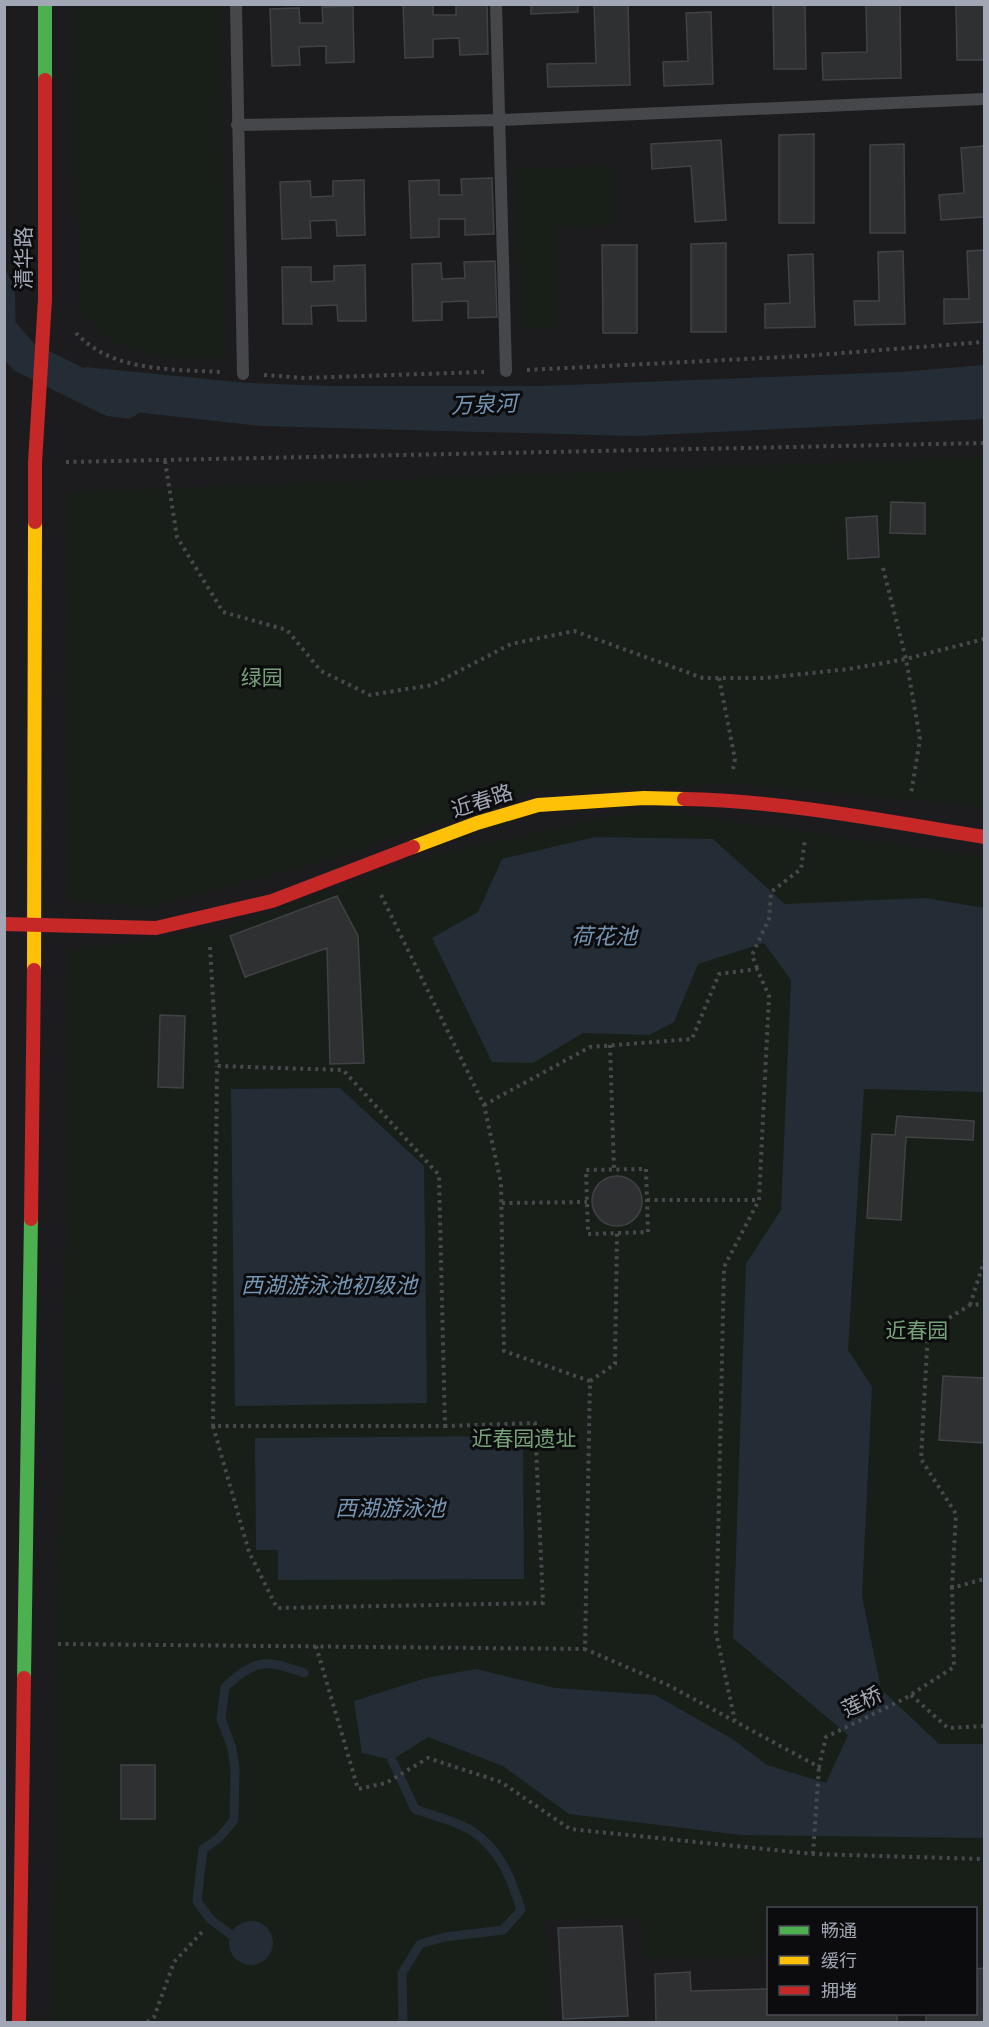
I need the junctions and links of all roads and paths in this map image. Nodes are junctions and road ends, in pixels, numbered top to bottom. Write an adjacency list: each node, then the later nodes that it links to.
1 (45, 4): 11 (street, 清华路)
2 (236, 4): 6 (lane)
3 (496, 4): 5 (lane)
4 (984, 99): 5 (lane)
5 (500, 120): 6 (lane); 7 (lane)
6 (237, 125): 8 (lane)
7 (506, 371)
8 (243, 374)
9 (984, 443): 10 (path)
10 (165, 460): 11 (path); 15 (path)
11 (35, 463): 23 (street, 清华路)
12 (883, 568): 14 (path)
13 (984, 639): 14 (path)
14 (906, 659): 15 (path); 17 (path)
15 (719, 678): 16 (path)
16 (729, 800): 17 (street, 近春路); 19 (street, 近春路)
17 (909, 825): 18 (street, 近春路)
18 (984, 837)
19 (366, 865): 21 (street, 近春路); 27 (path)
20 (801, 868): 24 (path)
21 (209, 916): 23 (street, 近春路); 26 (path)
22 (4, 924): 23 (street, 近春路)
23 (35, 924): 52 (street, 清华路)
24 (757, 969): 25 (path); 30 (path)
25 (610, 1045): 27 (path); 28 (path)
26 (217, 1066): 38 (path); 39 (path)
27 (484, 1105): 32 (path)
28 (614, 1170): 29 (path); 31 (path)
29 (647, 1200): 30 (path); 33 (path)
30 (759, 1200): 46 (path)
31 (587, 1202): 32 (path); 33 (path)
32 (502, 1203): 37 (path)
33 (617, 1233): 37 (path)
34 (984, 1261): 36 (path)
35 (984, 1304): 36 (path)
36 (970, 1305): 41 (path)
37 (590, 1381): 44 (path)
38 (213, 1426): 39 (path); 39 (path)
39 (445, 1426)
40 (984, 1580): 41 (path)
41 (952, 1588): 45 (path, 莲桥)
42 (53, 1644): 43 (path)
43 (316, 1646): 44 (path); 49 (path)
44 (585, 1649): 46 (path)
45 (911, 1695): 47 (path); 48 (path, 莲桥)
46 (735, 1721): 48 (path)
47 (984, 1726)
48 (819, 1767): 49 (path)
49 (813, 1854): 50 (path)
50 (984, 1859)
51 (202, 1932): 53 (path)
52 (19, 2022)
53 (147, 2022)

